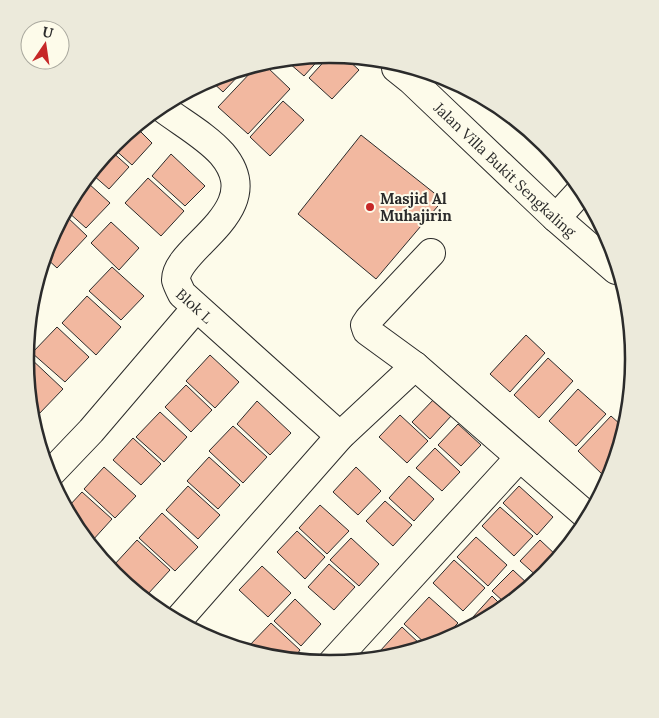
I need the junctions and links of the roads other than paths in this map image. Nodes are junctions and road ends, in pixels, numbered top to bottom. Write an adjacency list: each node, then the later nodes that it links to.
1 (409, 74): 4 (street, Jalan Villa Bukit Sengkaling)
2 (167, 112): 7 (street, Blok L)
3 (576, 196): 4 (street)
4 (556, 218): 6 (street, Jalan Villa Bukit Sengkaling)
5 (431, 253): 8 (street)
6 (610, 265)
7 (196, 308): 9 (street, Blok L); 11 (street)
8 (415, 366): 9 (street); 10 (street)
9 (340, 436): 13 (street)
10 (519, 458): 12 (street); 14 (street)
11 (55, 469)
12 (583, 512)
13 (182, 615)
14 (340, 654)

